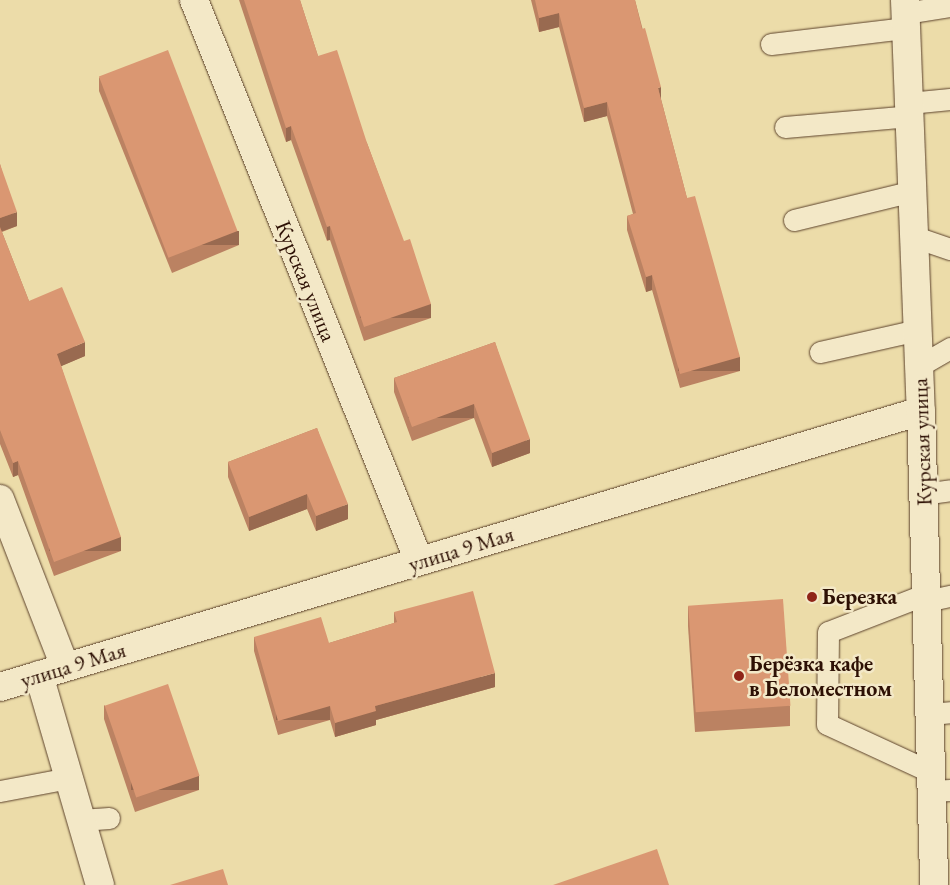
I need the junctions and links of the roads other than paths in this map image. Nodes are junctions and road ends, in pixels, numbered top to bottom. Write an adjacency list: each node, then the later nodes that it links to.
1 (194, 0): 20 (street, Курская улица)
2 (950, 6): 3 (lane)
3 (906, 14): 4 (lane); 6 (street, Курская улица)
4 (771, 44)
5 (950, 99): 6 (lane)
6 (910, 110): 7 (lane); 8 (street, Курская улица)
7 (785, 127)
8 (913, 191): 9 (lane); 10 (street, Курская улица)
9 (794, 220)
10 (914, 236): 11 (lane); 12 (street, Курская улица)
11 (950, 249)
12 (918, 330): 14 (lane); 15 (street, Курская улица)
13 (950, 348): 15 (lane)
14 (820, 352)
15 (919, 366): 16 (street, Курская улица)
16 (921, 411): 18 (street, Курская улица); 20 (street, улица 9 Мая)
17 (950, 490): 18 (lane)
18 (924, 494): 21 (street, Курская улица)
19 (0, 499): 22 (street)
20 (419, 561): 22 (street, улица 9 Мая)
21 (934, 597): 25 (street, Курская улица); 27 (lane)
22 (65, 667): 23 (street, улица 9 Мая)
23 (39, 675): 24 (street, улица 9 Мая); 26 (street)
24 (0, 687)
25 (940, 713): 27 (street, Курская улица)
26 (69, 778): 28 (lane); 30 (street)
27 (937, 784): 32 (street, Курская улица)
28 (0, 791)
29 (109, 818): 30 (lane)
30 (81, 820): 31 (street)
31 (100, 885)
32 (934, 885)

